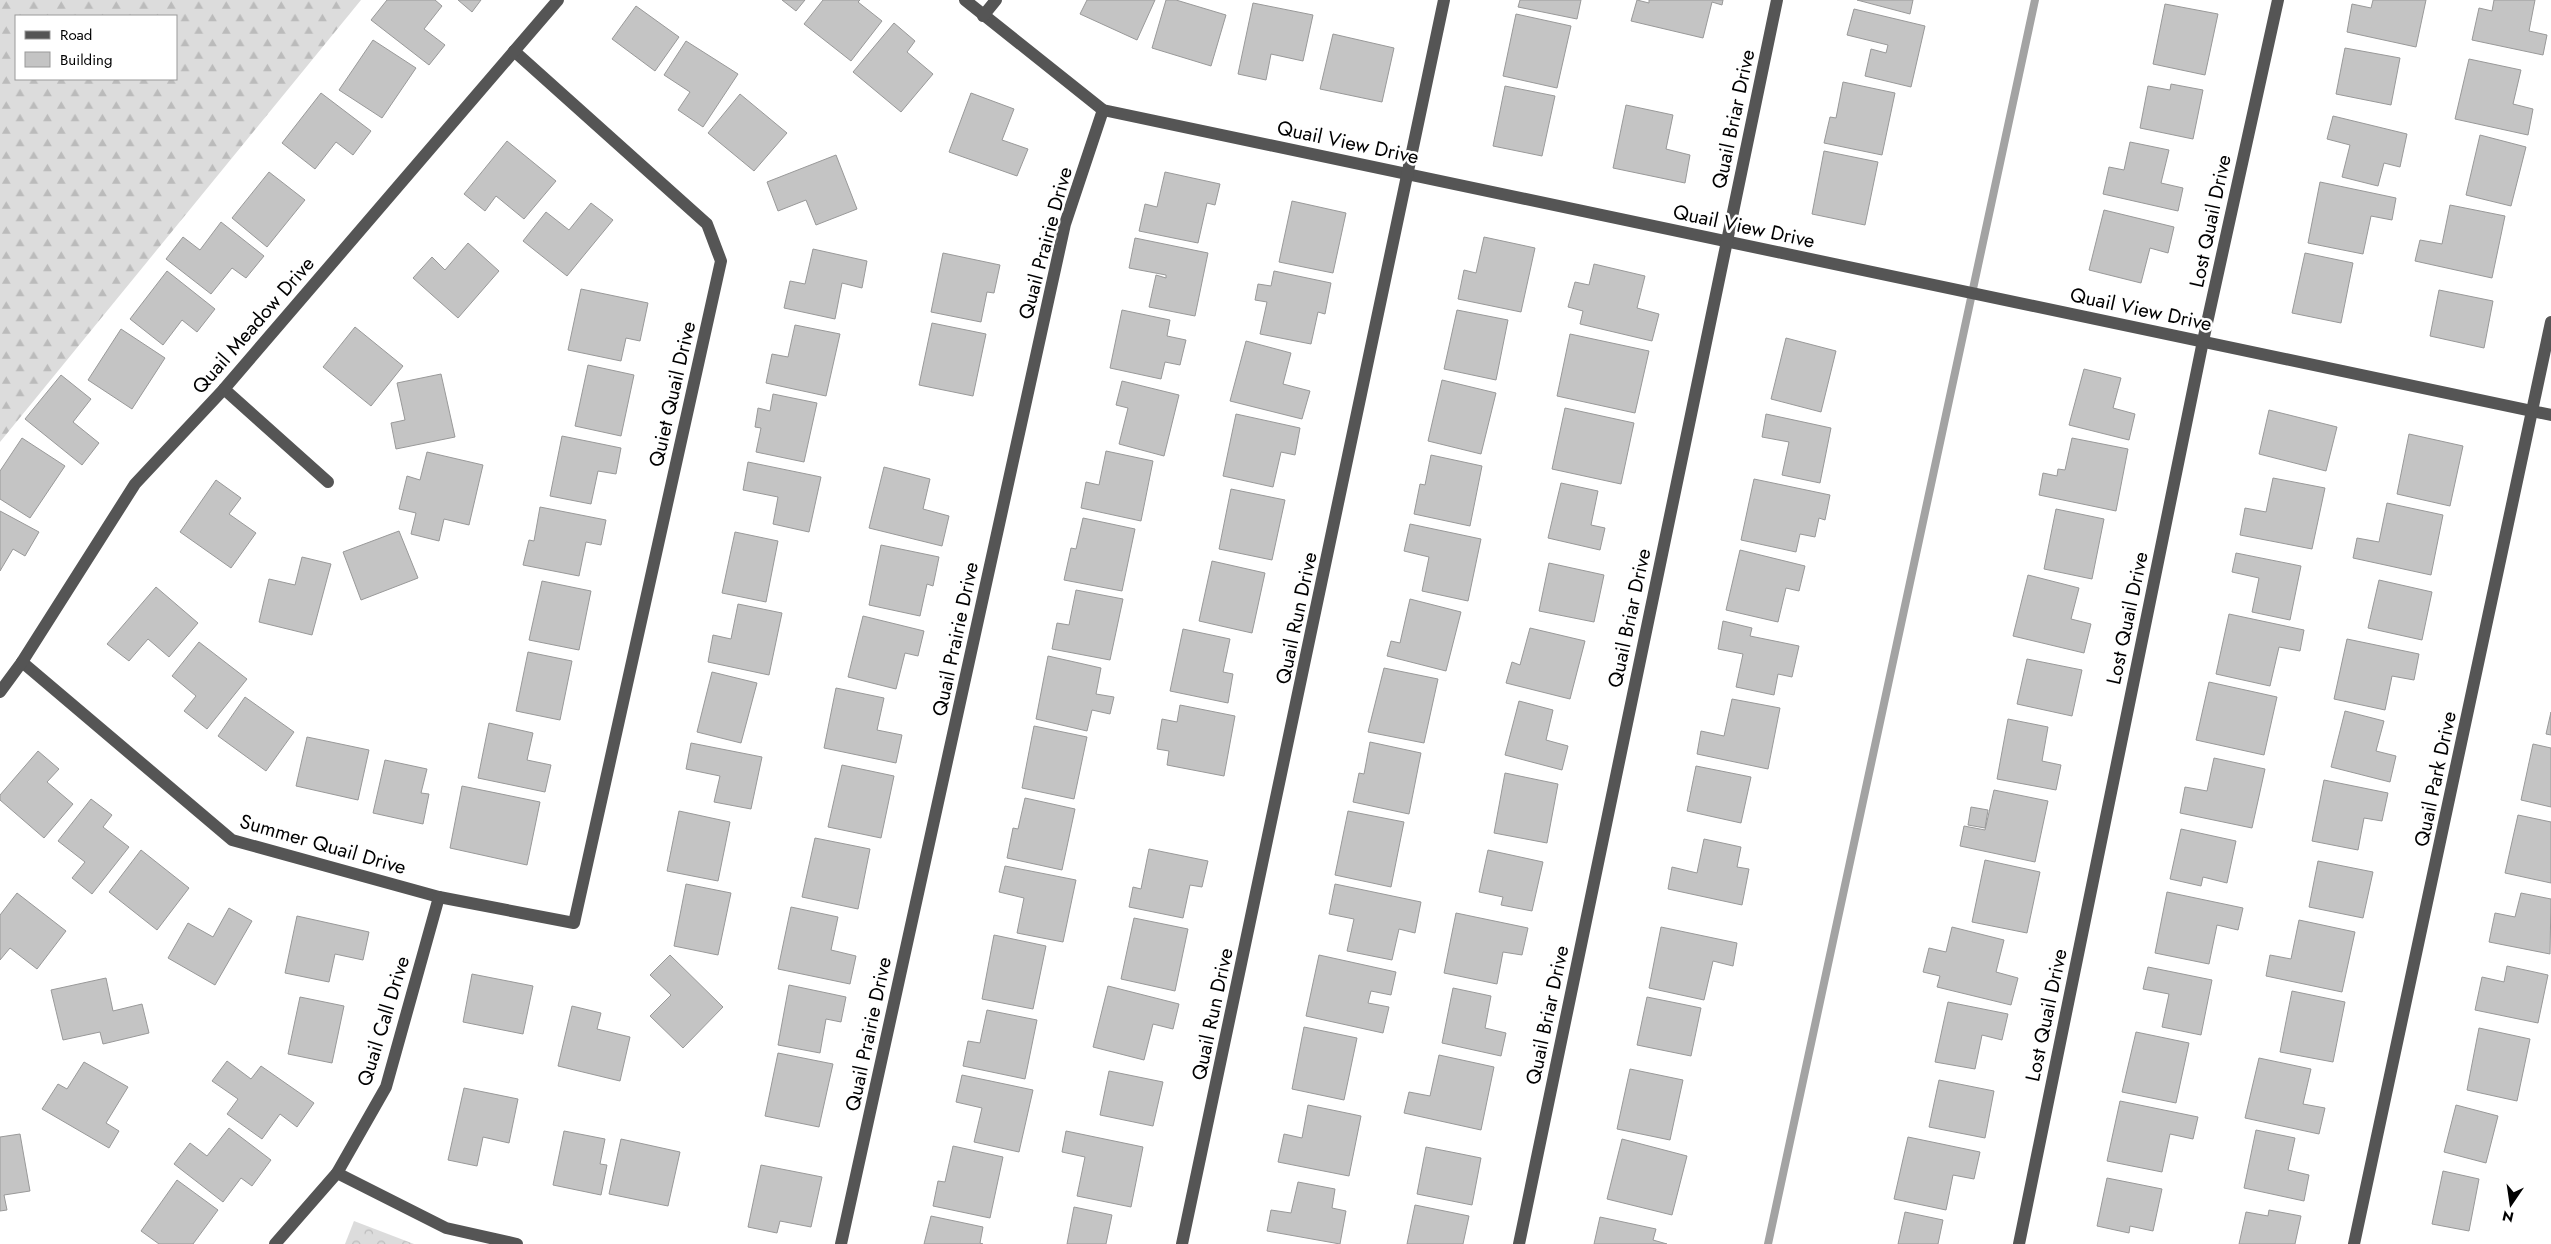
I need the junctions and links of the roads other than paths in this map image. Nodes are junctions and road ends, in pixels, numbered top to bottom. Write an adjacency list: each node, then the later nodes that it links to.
1 (558, 0): 8 (street, Quail Meadow Drive)
2 (965, 0): 7 (street, Quail View Drive)
3 (996, 0): 7 (street)
4 (1444, 0): 10 (street, Quail Run Drive)
5 (1777, 0): 11 (street, Quail Briar Drive)
6 (2278, 0): 13 (street, Lost Quail Drive)
7 (983, 16): 9 (street, Quail View Drive)
8 (514, 51): 14 (street, Quail Meadow Drive); 20 (street, Quiet Quail Drive)
9 (1103, 110): 10 (street, Quail View Drive); 25 (street, Quail Prairie Drive)
10 (1409, 174): 11 (street, Quail View Drive); 26 (street, Quail Run Drive)
11 (1726, 242): 13 (street, Quail View Drive); 27 (street, Quail Briar Drive)
12 (2551, 322): 15 (street, Quail Park Drive)
13 (2203, 341): 15 (street, Quail View Drive); 28 (street, Lost Quail Drive)
14 (224, 389): 17 (street); 18 (street, Quail Meadow Drive)
15 (2533, 411): 16 (street, Quail View Drive); 29 (street, Quail Park Drive)
16 (2551, 415)
17 (328, 482)
18 (22, 662): 19 (street, Quail Meadow Drive); 21 (street, Summer Quail Drive)
19 (0, 692)
20 (596, 826): 21 (street, Summer Quail Drive)
21 (439, 897): 22 (street, Quail Call Drive)
22 (337, 1173): 23 (street, Quail Call Drive); 24 (street)
23 (274, 1244)
24 (517, 1244)
25 (841, 1244)
26 (1182, 1244)
27 (1519, 1244)
28 (2019, 1244)
29 (2354, 1244)

